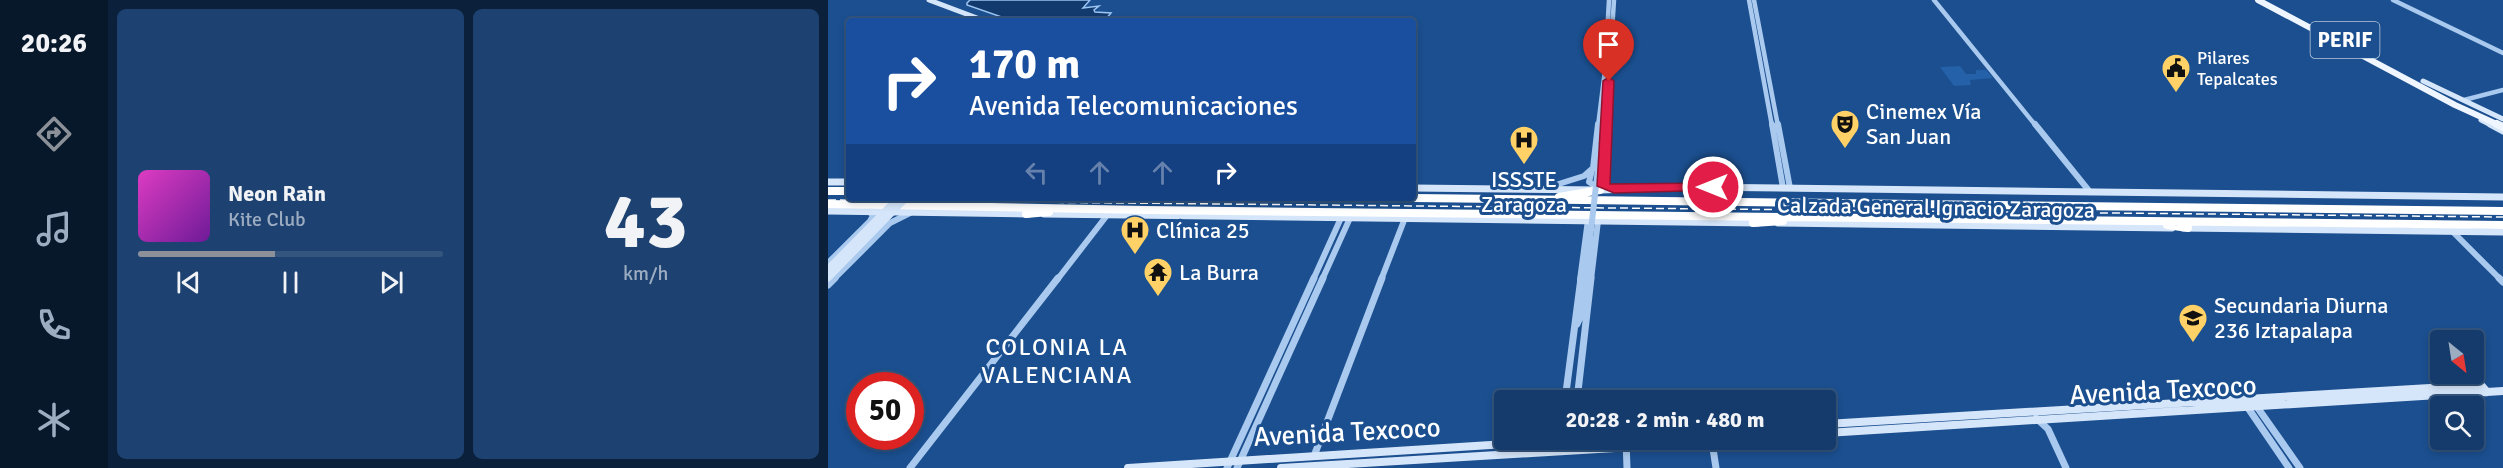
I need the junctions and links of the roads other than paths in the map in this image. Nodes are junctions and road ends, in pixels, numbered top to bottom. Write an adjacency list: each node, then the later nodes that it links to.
1 (1609, 0): 16 (street)
2 (1614, 0): 16 (street)
3 (1749, 0): 24 (street)
4 (1754, 0): 24 (street)
5 (1934, 0): 28 (street)
6 (2258, 0): 18 (main road, PERIF)
7 (2266, 0): 13 (main road, PERIF)
8 (2405, 0): 10 (street)
9 (932, 1): 11 (main road)
10 (2395, 1): 12 (street)
11 (977, 18)
12 (2503, 53)
13 (2422, 81): 15 (main road); 18 (main road, PERIF)
14 (2503, 90): 15 (street)
15 (2464, 100): 17 (main road)
16 (1604, 109): 19 (street); 19 (street); 22 (street)
17 (2503, 119)
18 (2503, 128)
19 (1595, 169): 22 (street); 25 (street); 59 (street, bridge)
20 (828, 182): 21 (main road)
21 (846, 182)
22 (1601, 186): 24 (main road, Calzada General Ignacio Zaragoza); 25 (main road, Calzada General Ignacio Zaragoza); 31 (highway)
23 (1416, 188): 25 (main road, Calzada General Ignacio Zaragoza)
24 (1786, 188): 28 (main road, Calzada General Ignacio Zaragoza)
25 (1538, 189)
26 (828, 191): 27 (highway)
27 (846, 191)
28 (2090, 192): 29 (main road, Calzada General Ignacio Zaragoza)
29 (2503, 197)
30 (1416, 198): 31 (highway, Calzada General Ignacio Zaragoza)
31 (1532, 200): 37 (highway, Calzada General Ignacio Zaragoza)
32 (895, 201): 61 (main road, bridge)
33 (903, 201): 62 (main road, bridge)
34 (828, 204): 35 (highway, Calzada General Ignacio Zaragoza)
35 (1145, 210): 39 (highway, Calzada General Ignacio Zaragoza); 41 (highway)
36 (828, 211): 38 (main road)
37 (2503, 211)
38 (870, 212): 40 (main road); 53 (street)
39 (1369, 212): 43 (highway, Calzada General Ignacio Zaragoza); 46 (highway)
40 (917, 213): 41 (main road); 50 (street)
41 (1026, 213): 42 (main road)
42 (1108, 214): 51 (main road); 93 (street)
43 (1838, 217): 48 (highway, Calzada General Ignacio Zaragoza); 52 (highway)
44 (1350, 218): 45 (main road, Calzada General Ignacio Zaragoza); 51 (street)
45 (1405, 218): 46 (main road, Calzada General Ignacio Zaragoza); 88 (street)
46 (1444, 219): 47 (main road, Calzada General Ignacio Zaragoza)
47 (1588, 220): 49 (main road, Calzada General Ignacio Zaragoza); 59 (street)
48 (2119, 220): 54 (highway, Calzada General Ignacio Zaragoza); 55 (highway)
49 (1598, 221): 52 (main road, Calzada General Ignacio Zaragoza); 56 (street)
50 (890, 223): 53 (street); 64 (street)
51 (1342, 223): 91 (street)
52 (1753, 223): 55 (main road, Calzada General Ignacio Zaragoza)
53 (868, 224): 60 (street)
54 (2503, 225)
55 (2188, 228): 57 (main road, Calzada General Ignacio Zaragoza)
56 (1596, 232): 59 (street); 66 (street)
57 (2453, 232): 58 (main road, Calzada General Ignacio Zaragoza); 63 (street)
58 (2503, 232)
59 (1588, 235): 65 (street); 67 (street)
60 (828, 262)
61 (828, 269)
62 (828, 278)
63 (2503, 282)
64 (828, 285)
65 (1582, 313): 66 (street); 67 (street)
66 (1586, 327): 69 (street)
67 (1576, 328): 68 (street)
68 (1567, 390)
69 (1578, 390)
70 (2503, 391): 71 (main road, Avenida Texcoco)
71 (2252, 405): 72 (main road, Avenida Texcoco); 75 (main road, Avenida Texcoco); 99 (street); 100 (street)
72 (2073, 409): 73 (main road, Avenida Texcoco); 75 (main road)
73 (2060, 410): 74 (main road, Avenida Texcoco); 76 (street)
74 (2029, 411): 77 (street); 78 (main road, Avenida Texcoco)
75 (2077, 418): 76 (main road, Avenida Texcoco)
76 (2053, 419): 77 (main road, Avenida Texcoco); 79 (street)
77 (2038, 420): 79 (street); 80 (main road, Avenida Texcoco)
78 (1836, 423)
79 (2048, 429): 98 (street)
80 (1836, 432)
81 (1494, 448): 87 (main road, Avenida Texcoco)
82 (1572, 450): 85 (main road, Avenida Texcoco)
83 (1626, 450): 96 (street)
84 (1713, 450): 97 (street)
85 (1564, 451): 87 (main road, Avenida Texcoco)
86 (1391, 452): 89 (main road, Avenida Texcoco); 90 (main road, Avenida Texcoco); 92 (main road)
87 (1430, 455): 90 (main road, Avenida Texcoco)
88 (1314, 456): 89 (main road, Avenida Texcoco); 91 (main road, Avenida Texcoco)
89 (1360, 458): 92 (main road, Avenida Texcoco); 95 (main road, Avenida Texcoco)
90 (1410, 460): 92 (main road, Avenida Texcoco)
91 (1233, 465): 94 (main road, Avenida Texcoco)
92 (1388, 465)
93 (910, 468)
94 (1128, 468)
95 (1281, 468)
96 (1627, 468)
97 (1716, 468)
98 (2066, 468)
99 (2289, 468)
100 (2300, 468)

